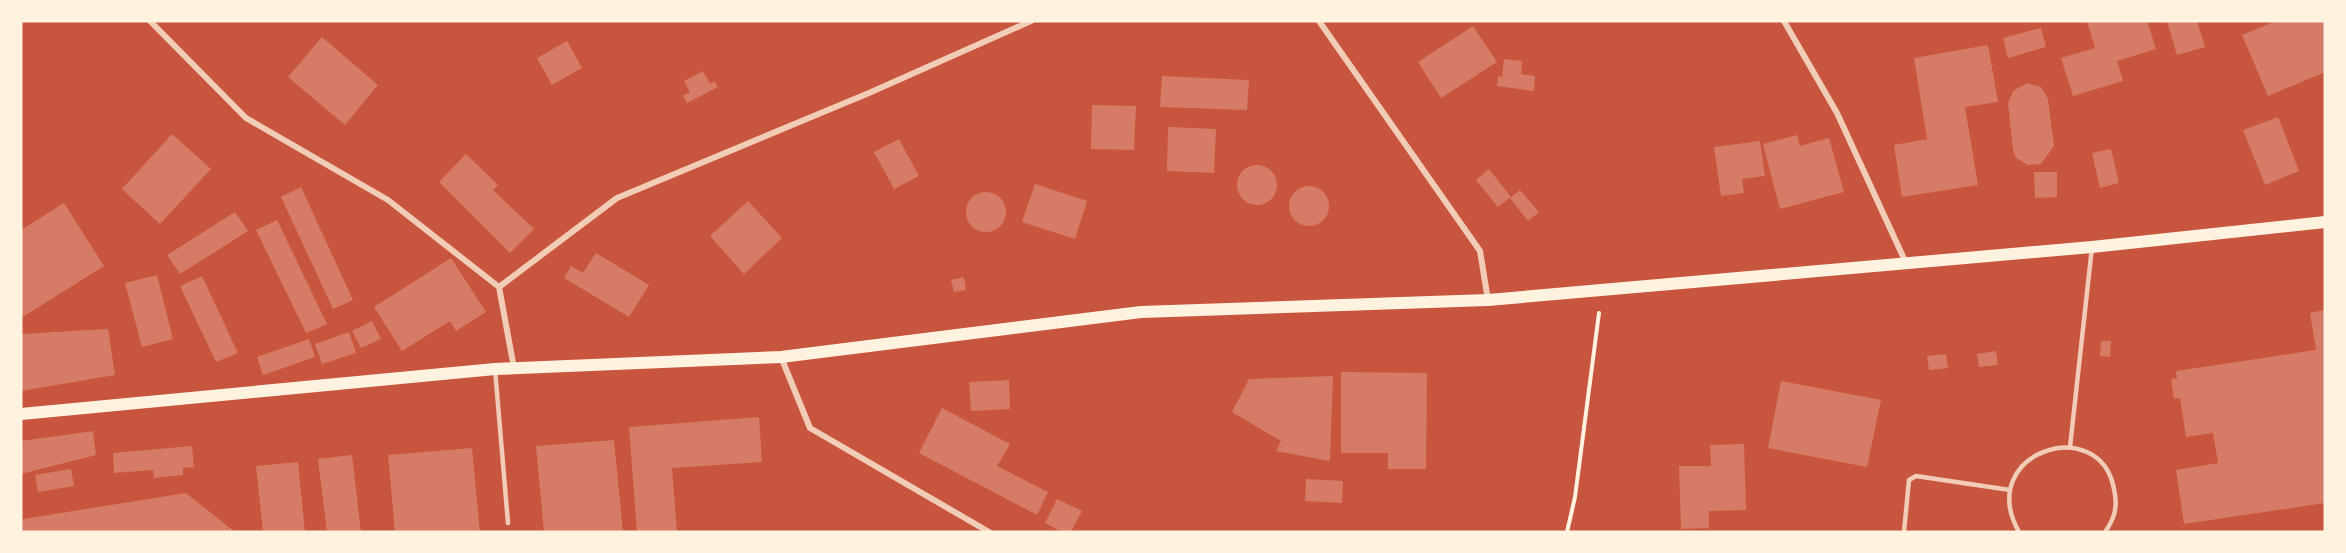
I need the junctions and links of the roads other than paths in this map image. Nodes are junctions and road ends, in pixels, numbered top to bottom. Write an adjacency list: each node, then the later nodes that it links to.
1 (150, 21): 8 (street)
2 (1031, 21): 8 (street)
3 (1319, 21): 9 (street)
4 (1784, 21): 7 (street)
5 (2325, 222): 6 (main road)
6 (2092, 247): 7 (main road); 14 (lane)
7 (1905, 263): 9 (main road)
8 (499, 286): 11 (street)
9 (1488, 300): 10 (main road)
10 (781, 357): 11 (main road); 17 (street)
11 (514, 368): 12 (main road)
12 (495, 369): 13 (main road); 16 (lane)
13 (21, 414)
14 (2070, 447): 15 (lane); 20 (lane)
15 (2010, 490): 18 (lane); 19 (lane)
16 (508, 523)
17 (989, 532)
18 (1904, 532)
19 (2019, 532)
20 (2105, 532)

